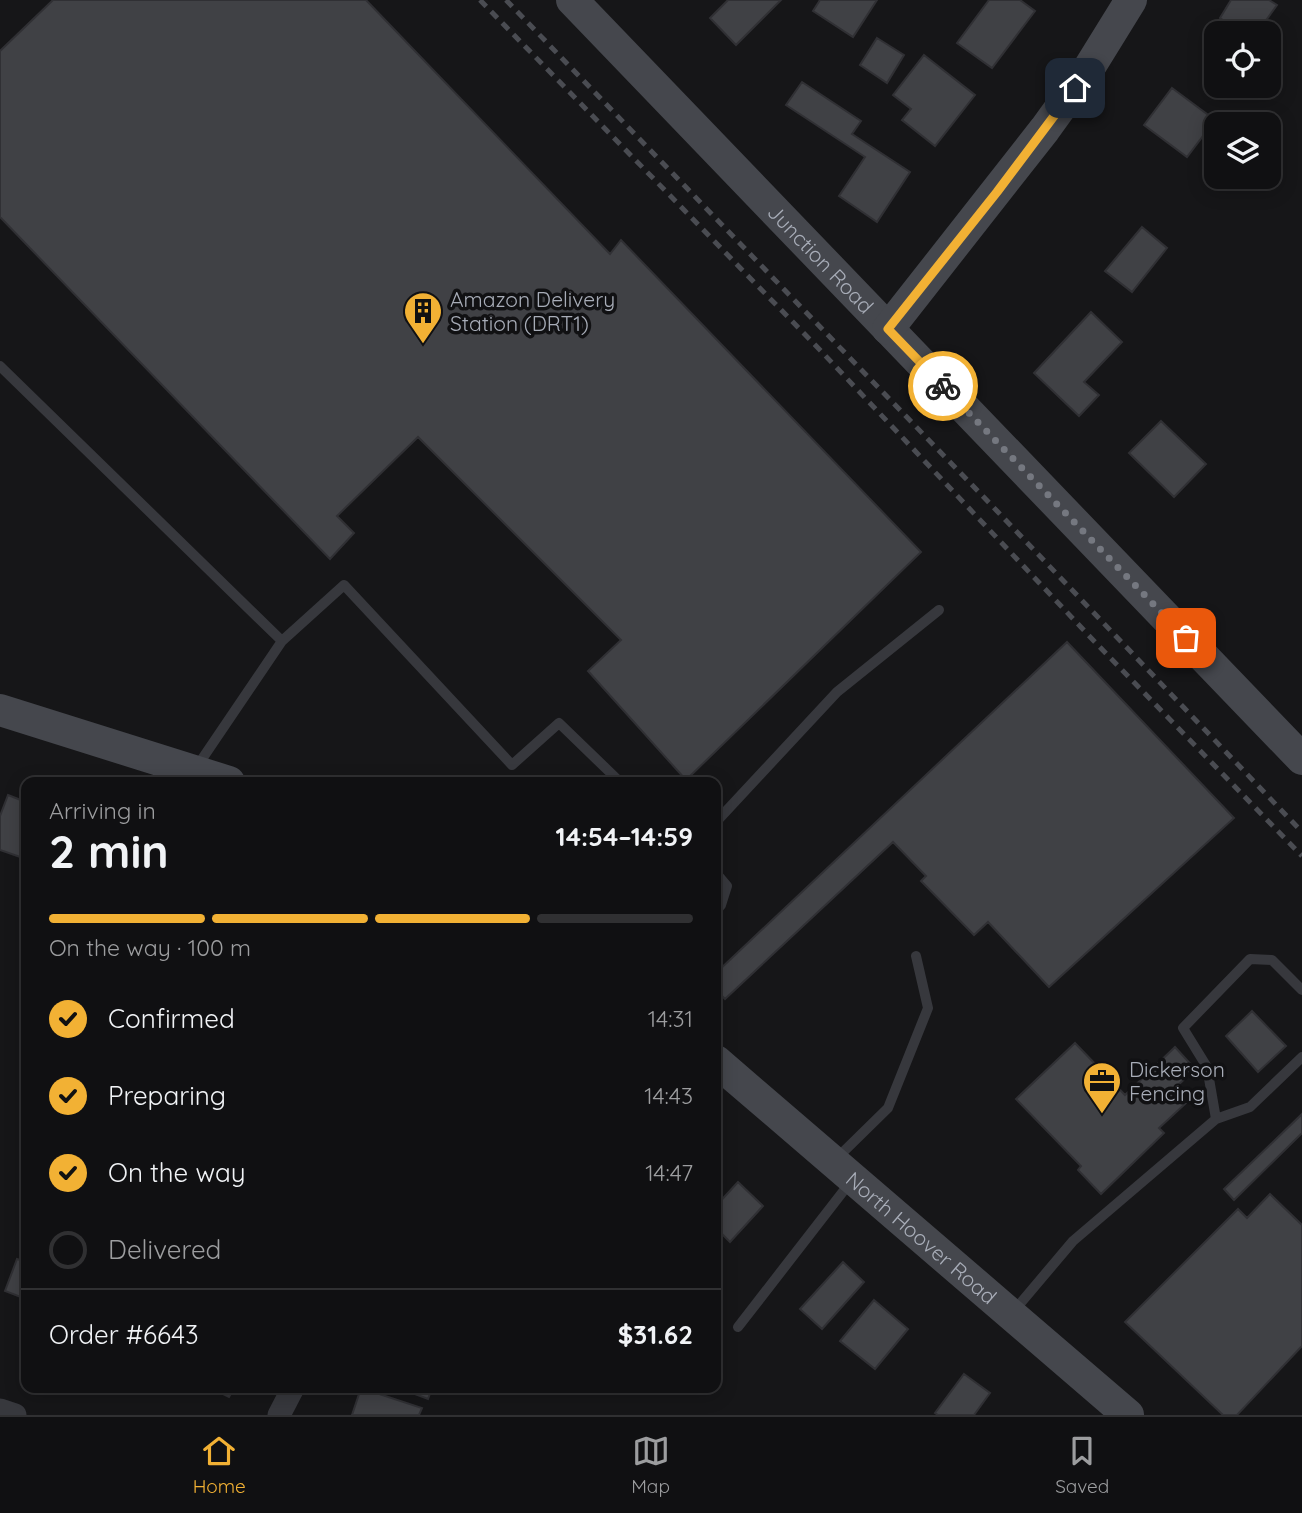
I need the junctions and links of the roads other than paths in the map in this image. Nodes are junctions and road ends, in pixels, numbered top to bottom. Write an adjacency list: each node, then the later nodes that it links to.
1 (572, 0): 3 (street, Junction Road)
2 (1131, 0): 3 (street)
3 (888, 329): 8 (street, Junction Road)
4 (0, 366): 6 (lane)
5 (939, 610): 12 (lane)
6 (282, 641): 9 (lane); 11 (lane)
7 (0, 710): 9 (street)
8 (1302, 759)
9 (195, 770): 10 (street)
10 (215, 777)
11 (615, 777)
12 (721, 817)
13 (721, 879): 14 (lane)
14 (721, 902)
15 (916, 956): 20 (lane)
16 (1302, 990): 19 (lane)
17 (1302, 1057): 19 (lane)
18 (721, 1065): 20 (street, North Hoover Road)
19 (1216, 1119): 21 (lane)
20 (844, 1169): 21 (street, North Hoover Road); 22 (lane)
21 (1012, 1315): 27 (street, North Hoover Road)
22 (738, 1327)
23 (290, 1393): 26 (street)
24 (0, 1409): 25 (street)
25 (15, 1415)
26 (279, 1415)
27 (1128, 1415)

